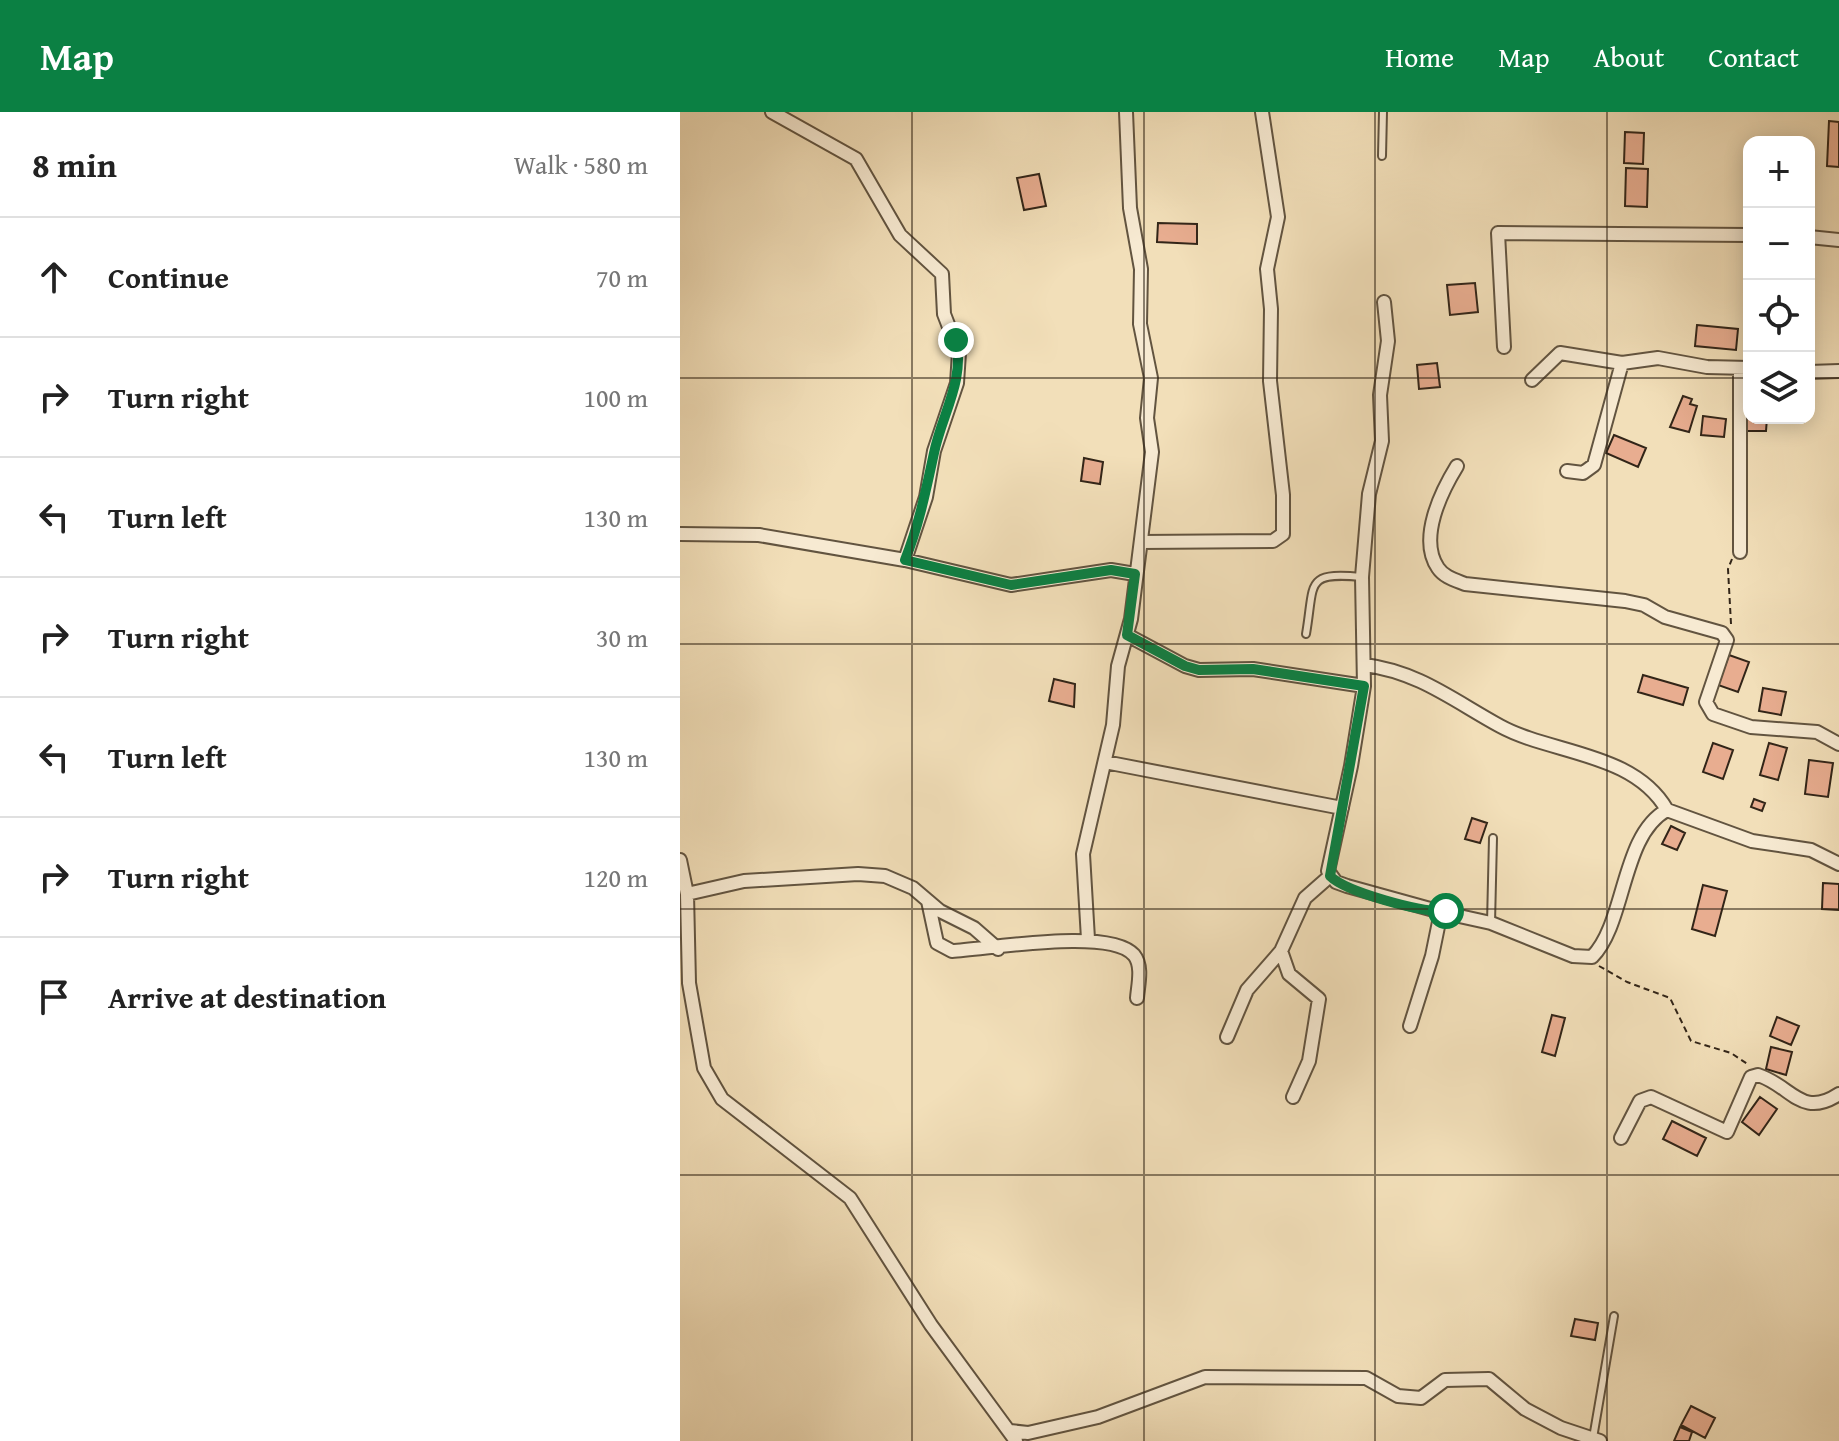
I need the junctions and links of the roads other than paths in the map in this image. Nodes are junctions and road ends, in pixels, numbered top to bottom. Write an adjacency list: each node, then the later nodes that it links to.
1 (772, 112): 22 (street)
2 (1126, 112): 20 (street)
3 (1262, 112): 20 (street)
4 (1383, 112): 5 (lane)
5 (1382, 156)
6 (1743, 235): 10 (street)
7 (1815, 238): 8 (street)
8 (1839, 240)
9 (1384, 302): 24 (street)
10 (1504, 347)
11 (1622, 363): 12 (street); 15 (street); 18 (street)
12 (1743, 369)
13 (1839, 371): 14 (street)
14 (1815, 372)
15 (1532, 380)
16 (1743, 415): 21 (street)
17 (1457, 466): 29 (street)
18 (1567, 471)
19 (680, 534): 22 (street)
20 (1141, 542): 23 (street)
21 (1740, 552)
22 (905, 560): 23 (street)
23 (1135, 574): 26 (street)
24 (1362, 577): 25 (lane); 27 (street)
25 (1306, 634)
26 (1127, 635): 28 (street); 30 (street)
27 (1365, 665): 28 (street); 32 (street)
28 (1364, 686): 31 (street)
29 (1839, 744)
30 (1105, 762): 31 (street); 41 (street)
31 (1342, 808): 36 (street)
32 (1667, 810): 35 (street); 40 (street)
33 (1493, 838): 40 (lane)
34 (680, 860): 37 (street)
35 (1839, 864)
36 (1330, 876): 39 (street); 43 (street)
37 (687, 894): 38 (street); 51 (street)
38 (928, 901): 42 (street); 42 (street)
39 (1441, 912): 40 (street); 45 (street)
40 (1491, 923)
41 (1088, 939): 42 (street); 44 (street)
42 (998, 949)
43 (1281, 951): 46 (street); 48 (street)
44 (1137, 998)
45 (1410, 1026)
46 (1227, 1037)
47 (1839, 1094): 49 (street)
48 (1293, 1097)
49 (1621, 1138)
50 (1614, 1316): 52 (lane)
51 (1013, 1436): 52 (street)
52 (1597, 1440)

